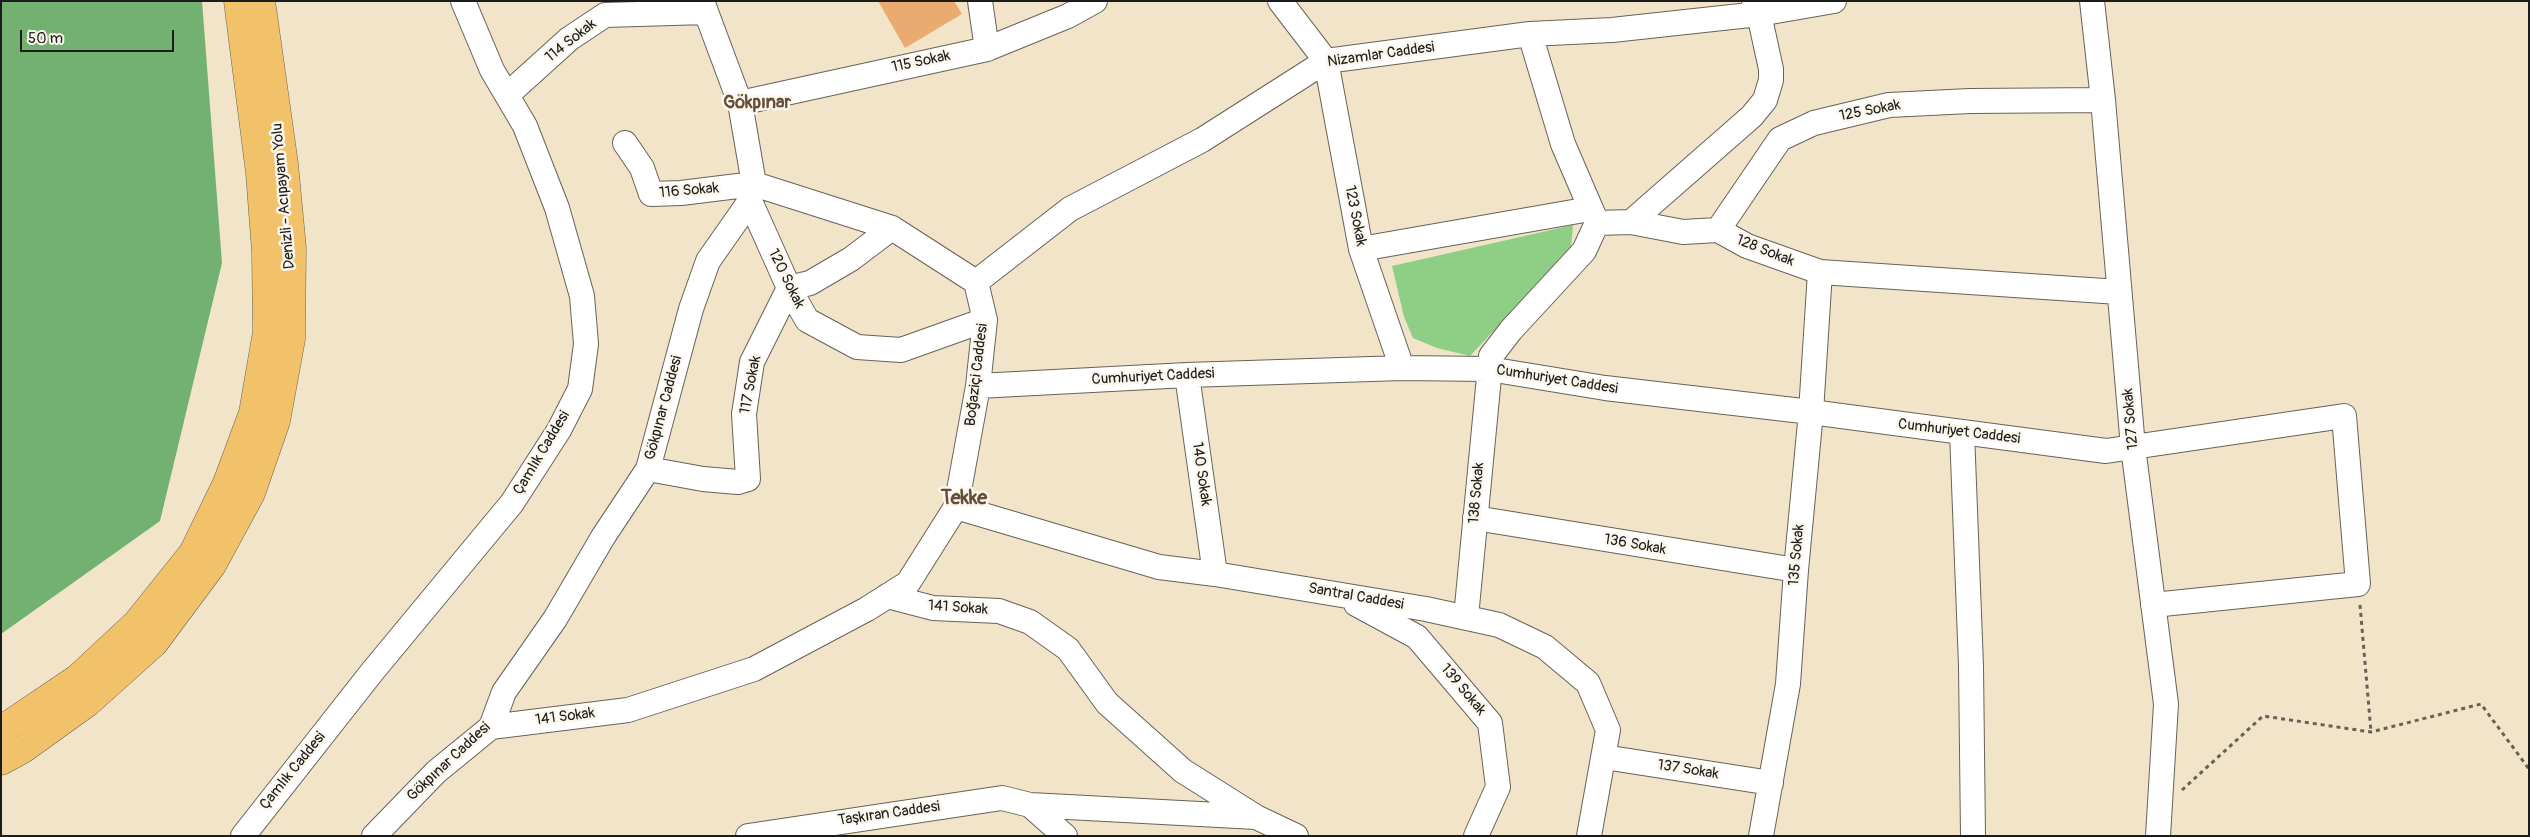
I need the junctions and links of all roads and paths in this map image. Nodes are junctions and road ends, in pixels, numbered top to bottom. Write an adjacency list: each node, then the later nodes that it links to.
1 (238, 1): 47 (main road, Denizli - Acıpayam Yolu)
2 (261, 1): 50 (main road, Denizli - Acıpayam Yolu)
3 (463, 1): 14 (street, Çamlık Caddesi)
4 (980, 1): 12 (street)
5 (1095, 1): 12 (street, 115 Sokak)
6 (1280, 1): 13 (street)
7 (1834, 1): 10 (street, Nizamlar Caddesi)
8 (2092, 1): 15 (street, 127 Sokak)
9 (704, 6): 14 (street, 114 Sokak); 16 (street)
10 (1756, 7): 11 (street, Nizamlar Caddesi); 20 (street)
11 (1530, 34): 13 (street, Nizamlar Caddesi); 19 (street)
12 (987, 49): 16 (street, 115 Sokak)
13 (1326, 60): 23 (street, 123 Sokak); 25 (street, Nizamlar Caddesi)
14 (507, 95): 56 (street, Çamlık Caddesi)
15 (2103, 100): 22 (street, 125 Sokak); 27 (street, 127 Sokak)
16 (740, 102): 18 (street)
17 (625, 143): 18 (street, 116 Sokak)
18 (752, 192): 21 (street); 26 (street, 120 Sokak); 36 (street, Gökpınar Caddesi)
19 (1594, 216): 20 (street, 128 Sokak); 23 (street, 128 Sokak); 30 (street)
20 (1631, 222): 22 (street, 128 Sokak)
21 (892, 228): 25 (street); 26 (street)
22 (1718, 230): 24 (street, 128 Sokak)
23 (1361, 250): 29 (street, 123 Sokak)
24 (1820, 272): 27 (street, 128 Sokak); 33 (street, 135 Sokak)
25 (976, 282): 28 (street, Boğaziçi Caddesi)
26 (789, 288): 28 (street, 120 Sokak); 36 (street, 117 Sokak)
27 (2119, 292): 35 (street, 127 Sokak)
28 (985, 320): 32 (street, Boğaziçi Caddesi)
29 (1402, 368): 30 (street, Cumhuriyet Caddesi); 31 (street, Cumhuriyet Caddesi)
30 (1489, 369): 33 (street, Cumhuriyet Caddesi); 38 (street, 138 Sokak)
31 (1187, 375): 32 (street, Cumhuriyet Caddesi); 40 (street, 140 Sokak)
32 (978, 386): 37 (street, Boğaziçi Caddesi)
33 (1811, 412): 34 (street, Cumhuriyet Caddesi); 39 (street, 135 Sokak)
34 (1962, 432): 35 (street, Cumhuriyet Caddesi); 64 (street)
35 (2133, 448): 41 (street, Cumhuriyet Caddesi); 44 (street, 127 Sokak)
36 (648, 469): 46 (street, Gökpınar Caddesi)
37 (956, 507): 40 (street, Santral Caddesi); 43 (street, Boğaziçi Caddesi)
38 (1475, 518): 39 (street, 136 Sokak); 45 (street, 138 Sokak)
39 (1796, 570): 52 (street, 135 Sokak)
40 (1215, 574): 42 (street, Santral Caddesi)
41 (2358, 584): 44 (street); 48 (path)
42 (1338, 594): 45 (street, Santral Caddesi); 61 (street, 139 Sokak)
43 (887, 596): 46 (street, 141 Sokak); 55 (street, 141 Sokak)
44 (2153, 605): 54 (street, 127 Sokak)
45 (1466, 617): 49 (street, Santral Caddesi)
46 (491, 727): 57 (street, Gökpınar Caddesi)
47 (1, 730)
48 (2371, 732): 51 (path); 54 (path)
49 (1604, 757): 52 (street, 137 Sokak); 62 (street, Santral Caddesi)
50 (1, 761)
51 (2529, 770)
52 (1771, 783): 63 (street, 135 Sokak)
53 (1030, 805): 55 (street, Taşkıran Caddesi); 58 (street, Taşkıran Caddesi); 59 (street)
54 (2160, 811): 65 (street, 127 Sokak)
55 (1257, 826): 60 (street)
56 (243, 836)
57 (374, 836)
58 (748, 836)
59 (1065, 836)
60 (1296, 836)
61 (1476, 836)
62 (1590, 836)
63 (1761, 836)
64 (1973, 836)
65 (2158, 836)

